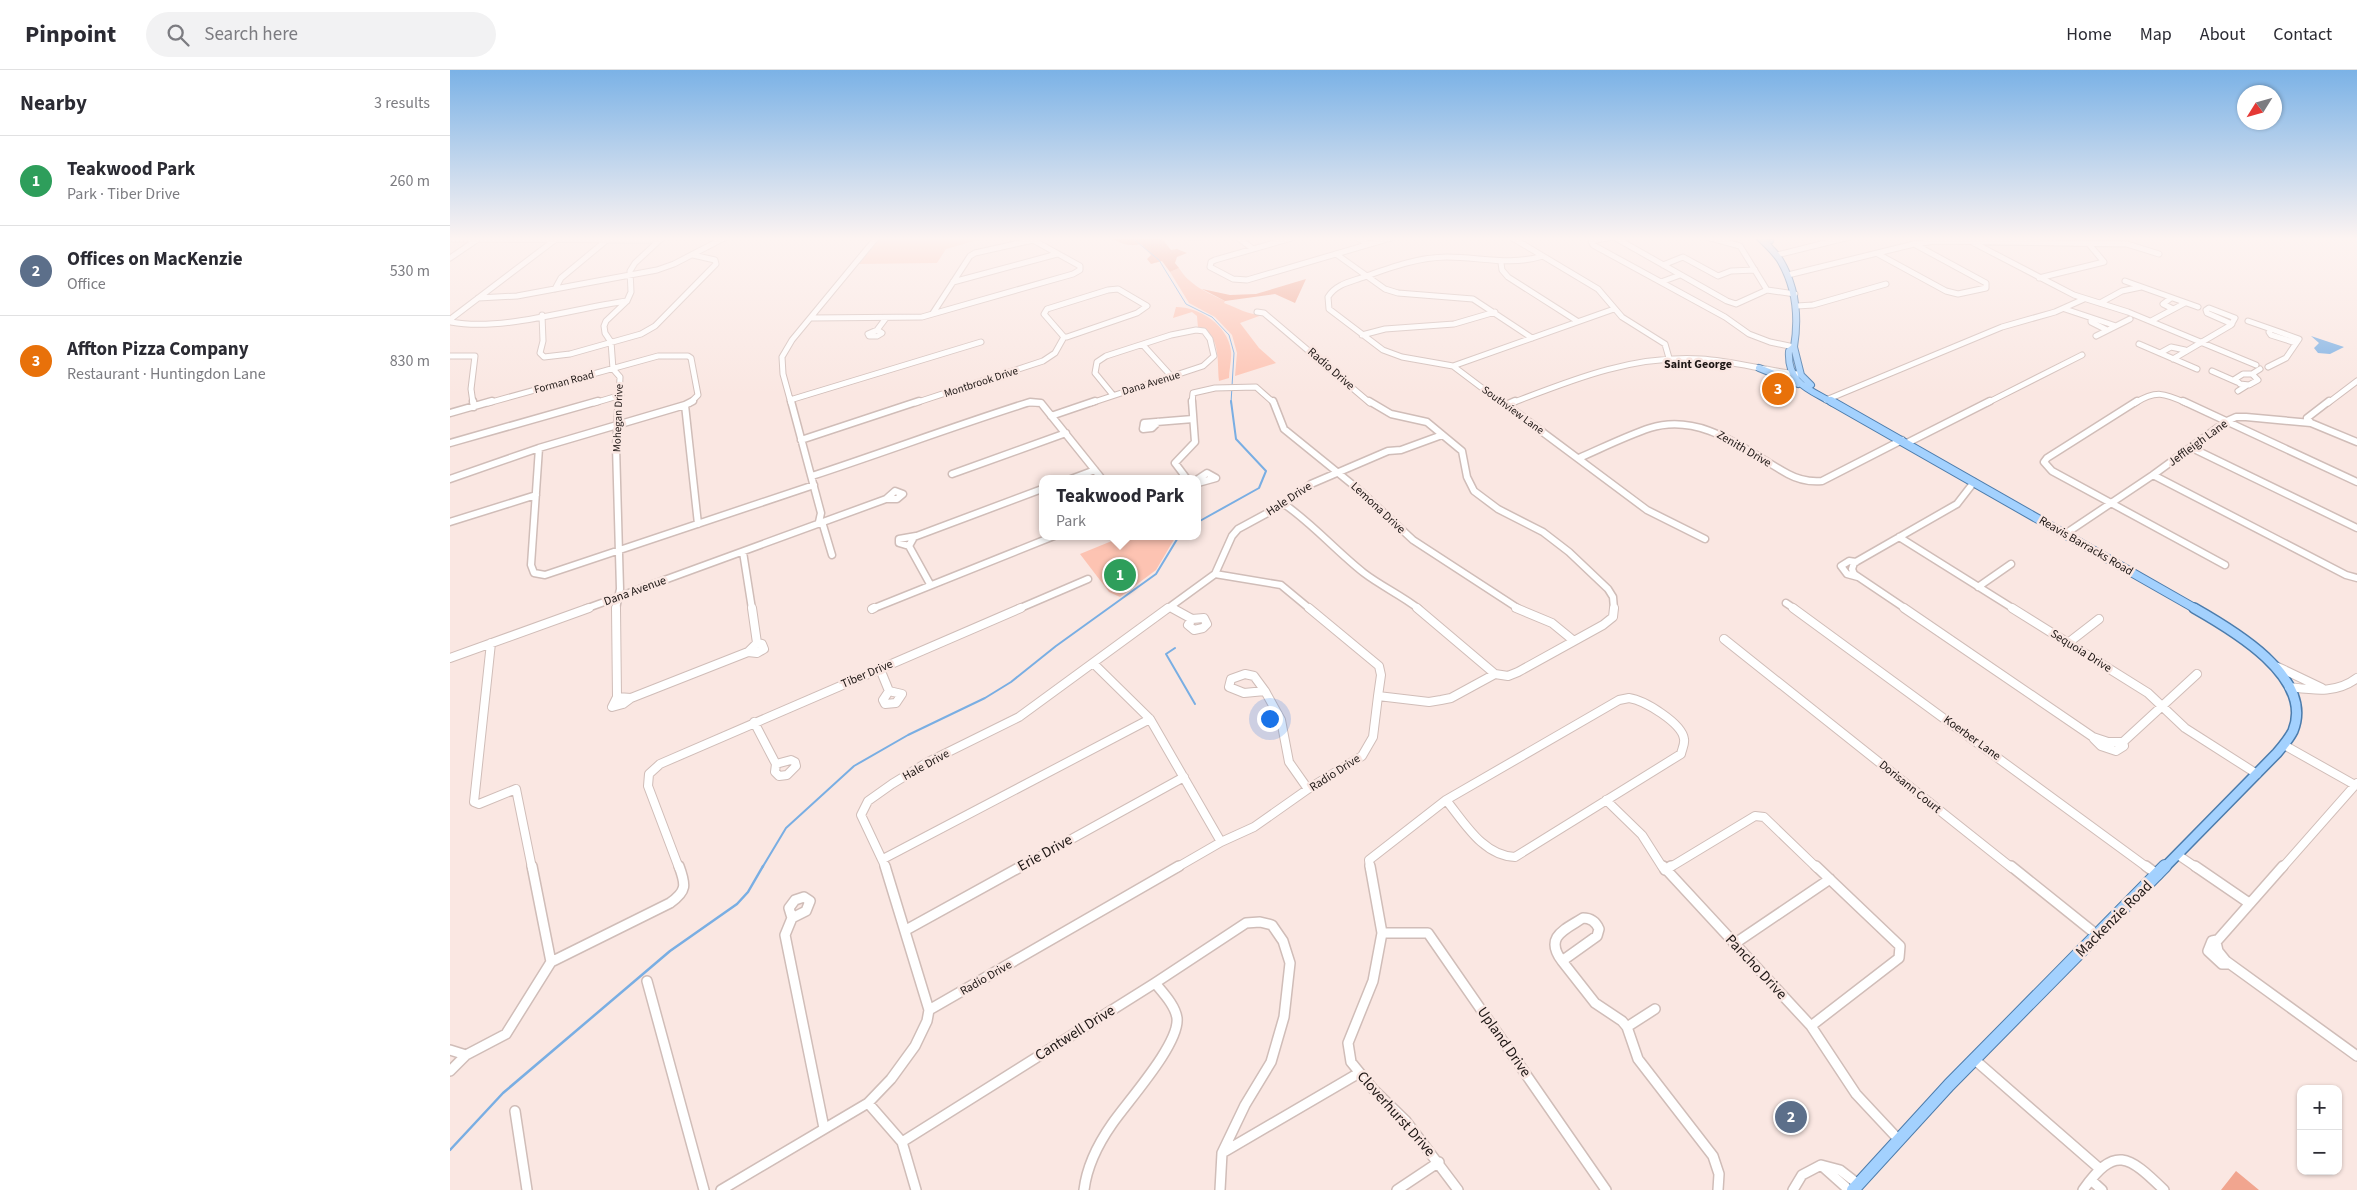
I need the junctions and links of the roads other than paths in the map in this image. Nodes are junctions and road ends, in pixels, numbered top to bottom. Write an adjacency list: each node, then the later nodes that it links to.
1 (490, 289): 25 (street)
2 (550, 289): 25 (street)
3 (631, 289): 28 (street)
4 (691, 289): 56 (street)
5 (834, 289): 40 (street)
6 (948, 289): 38 (street)
7 (1014, 289): 38 (street)
8 (1115, 289): 54 (street)
9 (1118, 289): 54 (street)
10 (1334, 289): 52 (street, Southview Lane)
11 (1386, 289): 37 (street)
12 (1527, 289): 45 (street)
13 (1599, 289): 34 (street)
14 (1674, 289): 61 (street)
15 (1708, 289): 23 (street)
16 (1793, 289): 24 (main road)
17 (1868, 289): 31 (street)
18 (1945, 289): 19 (street)
19 (1982, 289)
20 (2063, 289): 27 (street)
21 (2132, 289): 29 (street)
22 (2147, 289): 26 (street)
23 (1767, 290): 24 (street)
24 (1795, 294): 31 (main road)
25 (478, 298): 42 (street)
26 (2171, 298): 30 (street); 35 (street)
27 (2084, 299): 29 (street); 32 (street)
28 (627, 300): 39 (street); 56 (street, Mohegan Drive)
29 (2100, 303): 46 (street)
30 (2185, 303): 33 (street); 35 (street)
31 (1797, 306): 61 (main road)
32 (2065, 308): 43 (street); 86 (street)
33 (2198, 308)
34 (1614, 309): 45 (street); 66 (street)
35 (2173, 309): 46 (street)
36 (1257, 312): 99 (street, Radio Drive)
37 (1495, 312): 52 (street); 55 (street)
38 (933, 313): 41 (street)
39 (542, 315): 42 (street); 56 (street)
40 (811, 318): 41 (street); 87 (street)
41 (886, 318): 50 (street)
42 (450, 319)
43 (2091, 319): 49 (street); 51 (street)
44 (2130, 319): 49 (street)
45 (1577, 321): 55 (street)
46 (2150, 321): 58 (street)
47 (2248, 321): 69 (street)
48 (2232, 324): 48 (street); 58 (street)
49 (2116, 326): 51 (street)
50 (876, 330)
51 (2107, 330): 53 (street)
52 (1362, 335): 68 (street, Southview Lane)
53 (2096, 336)
54 (1064, 337): 100 (street, Montbrook Drive)
55 (1532, 338): 68 (street)
56 (611, 342): 71 (street, Mohegan Drive)
57 (980, 342): 87 (street)
58 (2202, 342): 62 (street); 69 (street)
59 (2139, 344): 63 (street)
60 (1143, 345): 78 (street); 78 (street, Dana Avenue); 85 (street)
61 (1794, 346): 73 (main road); 76 (main road)
62 (2185, 350): 63 (street); 67 (street)
63 (2160, 353): 67 (street)
64 (450, 356): 90 (street)
65 (2082, 356): 101 (street, Zenith Drive)
66 (1669, 358): 70 (street); 89 (street)
67 (2174, 359): 72 (street)
68 (1453, 366): 89 (street, Southview Lane)
69 (2258, 367): 77 (street)
70 (1759, 368): 75 (street); 81 (main road)
71 (613, 369): 84 (street, Mohegan Drive); 88 (street, Forman Road); 90 (street, Forman Road)
72 (2197, 369)
73 (1789, 370): 75 (main road); 76 (street); 81 (main road, Reavis Barracks Road)
74 (2212, 371): 80 (street)
75 (1775, 372)
76 (1799, 374): 86 (main road, Reavis Barracks Road)
77 (2252, 374): 80 (street); 82 (street)
78 (1172, 377): 85 (street, Dana Avenue)
79 (2357, 381): 96 (street)
80 (2237, 382): 82 (street)
81 (1801, 385): 86 (main road, Reavis Barracks Road)
82 (2246, 386): 83 (street)
83 (2238, 391)
84 (621, 395): 97 (street, Mohegan Drive); 103 (street)
85 (1113, 395): 92 (street, Dana Avenue)
86 (1829, 399): 101 (main road, Reavis Barracks Road)
87 (790, 400): 100 (street)
88 (685, 404): 97 (street); 128 (street)
89 (1506, 405): 106 (street, Southview Lane)
90 (474, 407): 91 (street, Forman Road)
91 (450, 414)
92 (1051, 416): 98 (street); 114 (street)
93 (1193, 418): 95 (street); 108 (street, Lemona Drive); 112 (street)
94 (2227, 421): 96 (street, Jeffleigh Lane); 105 (street, Jeffleigh Lane); 118 (street); 124 (street)
95 (1158, 422)
96 (2311, 423): 102 (street, Jeffleigh Lane)
97 (616, 426): 104 (street); 136 (street, Mohegan Drive)
98 (1066, 433): 107 (street); 109 (street)
99 (1442, 435): 108 (street, Hale Drive); 157 (street, Radio Drive)
100 (801, 440): 114 (street)
101 (1904, 442): 106 (street, Zenith Drive); 117 (main road, Reavis Barracks Road)
102 (2357, 442)
103 (450, 443)
104 (539, 448): 116 (street); 122 (street)
105 (2192, 448): 113 (street, Jeffleigh Lane); 129 (street)
106 (1579, 458): 133 (street, Southview Lane)
107 (1095, 470): 110 (street); 111 (street)
108 (1338, 472): 125 (street, Hale Drive); 157 (street, Lemona Drive)
109 (952, 474)
110 (1082, 475)
111 (1099, 475)
112 (1184, 475)
113 (2153, 475): 124 (street, Jeffleigh Lane); 143 (street)
114 (812, 476): 120 (street)
115 (1201, 476): 119 (street)
116 (450, 479)
117 (1974, 482): 130 (main road, Reavis Barracks Road); 132 (street)
118 (2357, 482)
119 (1201, 483)
120 (814, 485): 127 (street); 128 (street)
121 (1039, 490): 131 (street)
122 (536, 495): 126 (street); 136 (street)
123 (886, 499): 127 (street, Dana Avenue)
124 (2112, 503): 130 (street, Jeffleigh Lane); 141 (street)
125 (1284, 504): 142 (street, Hale Drive); 164 (street)
126 (450, 522)
127 (819, 522): 137 (street, Dana Avenue); 138 (street)
128 (698, 524): 136 (street)
129 (2357, 528)
130 (2066, 534): 162 (main road, Reavis Barracks Road)
131 (916, 536): 135 (street); 135 (street)
132 (1899, 537): 139 (street); 149 (street, Sequoia Drive)
133 (1705, 539)
134 (1044, 540): 148 (street)
135 (910, 543): 148 (street)
136 (619, 551): 150 (street, Mohegan Drive)
137 (743, 552): 150 (street, Dana Avenue); 173 (street)
138 (832, 555)
139 (1856, 562): 144 (street); 144 (street)
140 (2011, 564): 149 (street)
141 (2225, 565)
142 (1215, 574): 152 (street, Hale Drive); 171 (street)
143 (2346, 575): 145 (street); 147 (street)
144 (1859, 577): 177 (street)
145 (2357, 578)
146 (1088, 580): 163 (street, Tiber Drive)
147 (2357, 583)
148 (930, 584): 153 (street)
149 (1978, 587): 159 (street, Sequoia Drive)
150 (618, 597): 158 (street, Dana Avenue); 172 (street, Mohegan Drive)
151 (1786, 602): 191 (street, Koerber Lane)
152 (1170, 607): 154 (street); 161 (street, Hale Drive)
153 (872, 609)
154 (1192, 619)
155 (2099, 619): 159 (street)
156 (1724, 639): 197 (street, Dorisann Court)
157 (1574, 641): 164 (street, Radio Drive)
158 (490, 643): 160 (street, Dana Avenue); 200 (street)
159 (2068, 643): 174 (street, Sequoia Drive)
160 (450, 658)
161 (1093, 663): 175 (street); 189 (street, Hale Drive)
162 (2273, 665): 167 (main road, Reavis Barracks Road); 169 (street)
163 (880, 669): 168 (street); 176 (street, Tiber Drive)
164 (1495, 674): 171 (street, Radio Drive)
165 (2197, 674): 174 (street)
166 (2357, 678): 169 (street)
167 (2289, 688): 169 (street); 179 (main road, Mackenzie Road)
168 (889, 690)
169 (2327, 690)
170 (1266, 691): 184 (street)
171 (1378, 696): 184 (street, Radio Drive)
172 (617, 697): 173 (street); 173 (street)
173 (631, 698)
174 (2161, 708): 178 (street); 181 (street, Sequoia Drive)
175 (1150, 719): 182 (street); 189 (street)
176 (754, 722): 180 (street); 200 (street, Tiber Drive)
177 (2094, 737): 178 (street); 178 (street)
178 (2123, 742)
179 (2284, 745): 181 (main road, Mackenzie Road); 183 (street)
180 (776, 764)
181 (2257, 774): 188 (main road, Mackenzie Road)
182 (1184, 777): 187 (street); 195 (street, Erie Drive)
183 (2356, 784): 193 (street)
184 (1308, 789): 187 (street, Radio Drive)
185 (1446, 800): 186 (street); 186 (street); 196 (street, Cloverhurst Drive)
186 (1606, 800): 190 (street, Pancho Drive)
187 (1221, 842): 204 (street, Radio Drive)
188 (2178, 854): 191 (main road, Mackenzie Road); 193 (street)
189 (883, 859): 195 (street, Hale Drive)
190 (1665, 870): 192 (street); 198 (street, Pancho Drive)
191 (2158, 875): 197 (main road, Mackenzie Road)
192 (1830, 879): 198 (street); 205 (street)
193 (2249, 903): 209 (street)
194 (792, 918): 215 (street)
195 (906, 930): 204 (street, Hale Drive)
196 (1382, 933): 212 (street, Cloverhurst Drive); 231 (street, Upland Drive)
197 (2098, 935): 210 (main road, Mackenzie Road)
198 (1734, 944): 205 (street, Pancho Drive)
199 (1562, 961): 199 (street); 206 (street)
200 (551, 962): 208 (street)
201 (647, 981): 224 (street)
202 (1155, 983): 217 (street, Cantwell Drive); 218 (street, Cantwell Drive); 227 (street)
203 (1654, 1009): 206 (street)
204 (930, 1010): 213 (street)
205 (1810, 1026): 216 (street, Pancho Drive)
206 (1627, 1027): 232 (street)
207 (450, 1050): 208 (street)
208 (466, 1055): 211 (street)
209 (2357, 1056)
210 (1975, 1060): 216 (main road, Mackenzie Road); 220 (street)
211 (450, 1071)
212 (1359, 1074): 218 (street); 219 (street, Cloverhurst Drive)
213 (868, 1103): 215 (street); 217 (street)
214 (515, 1111): 223 (street)
215 (824, 1128): 225 (street)
216 (1899, 1140): 222 (main road, Mackenzie Road)
217 (902, 1142): 226 (street)
218 (1222, 1153): 228 (street)
219 (1439, 1162): 229 (street); 230 (street, Cloverhurst Drive)
220 (2100, 1169): 221 (street); 236 (street)
221 (2091, 1180): 234 (street); 235 (street)
222 (1853, 1188): 233 (street)
223 (528, 1190)
224 (704, 1190)
225 (721, 1190)
226 (916, 1190)
227 (1084, 1190)
228 (1220, 1190)
229 (1396, 1190)
230 (1458, 1190)
231 (1606, 1190)
232 (1718, 1190)
233 (1793, 1190)
234 (2083, 1190)
235 (2102, 1190)
236 (2164, 1190)

